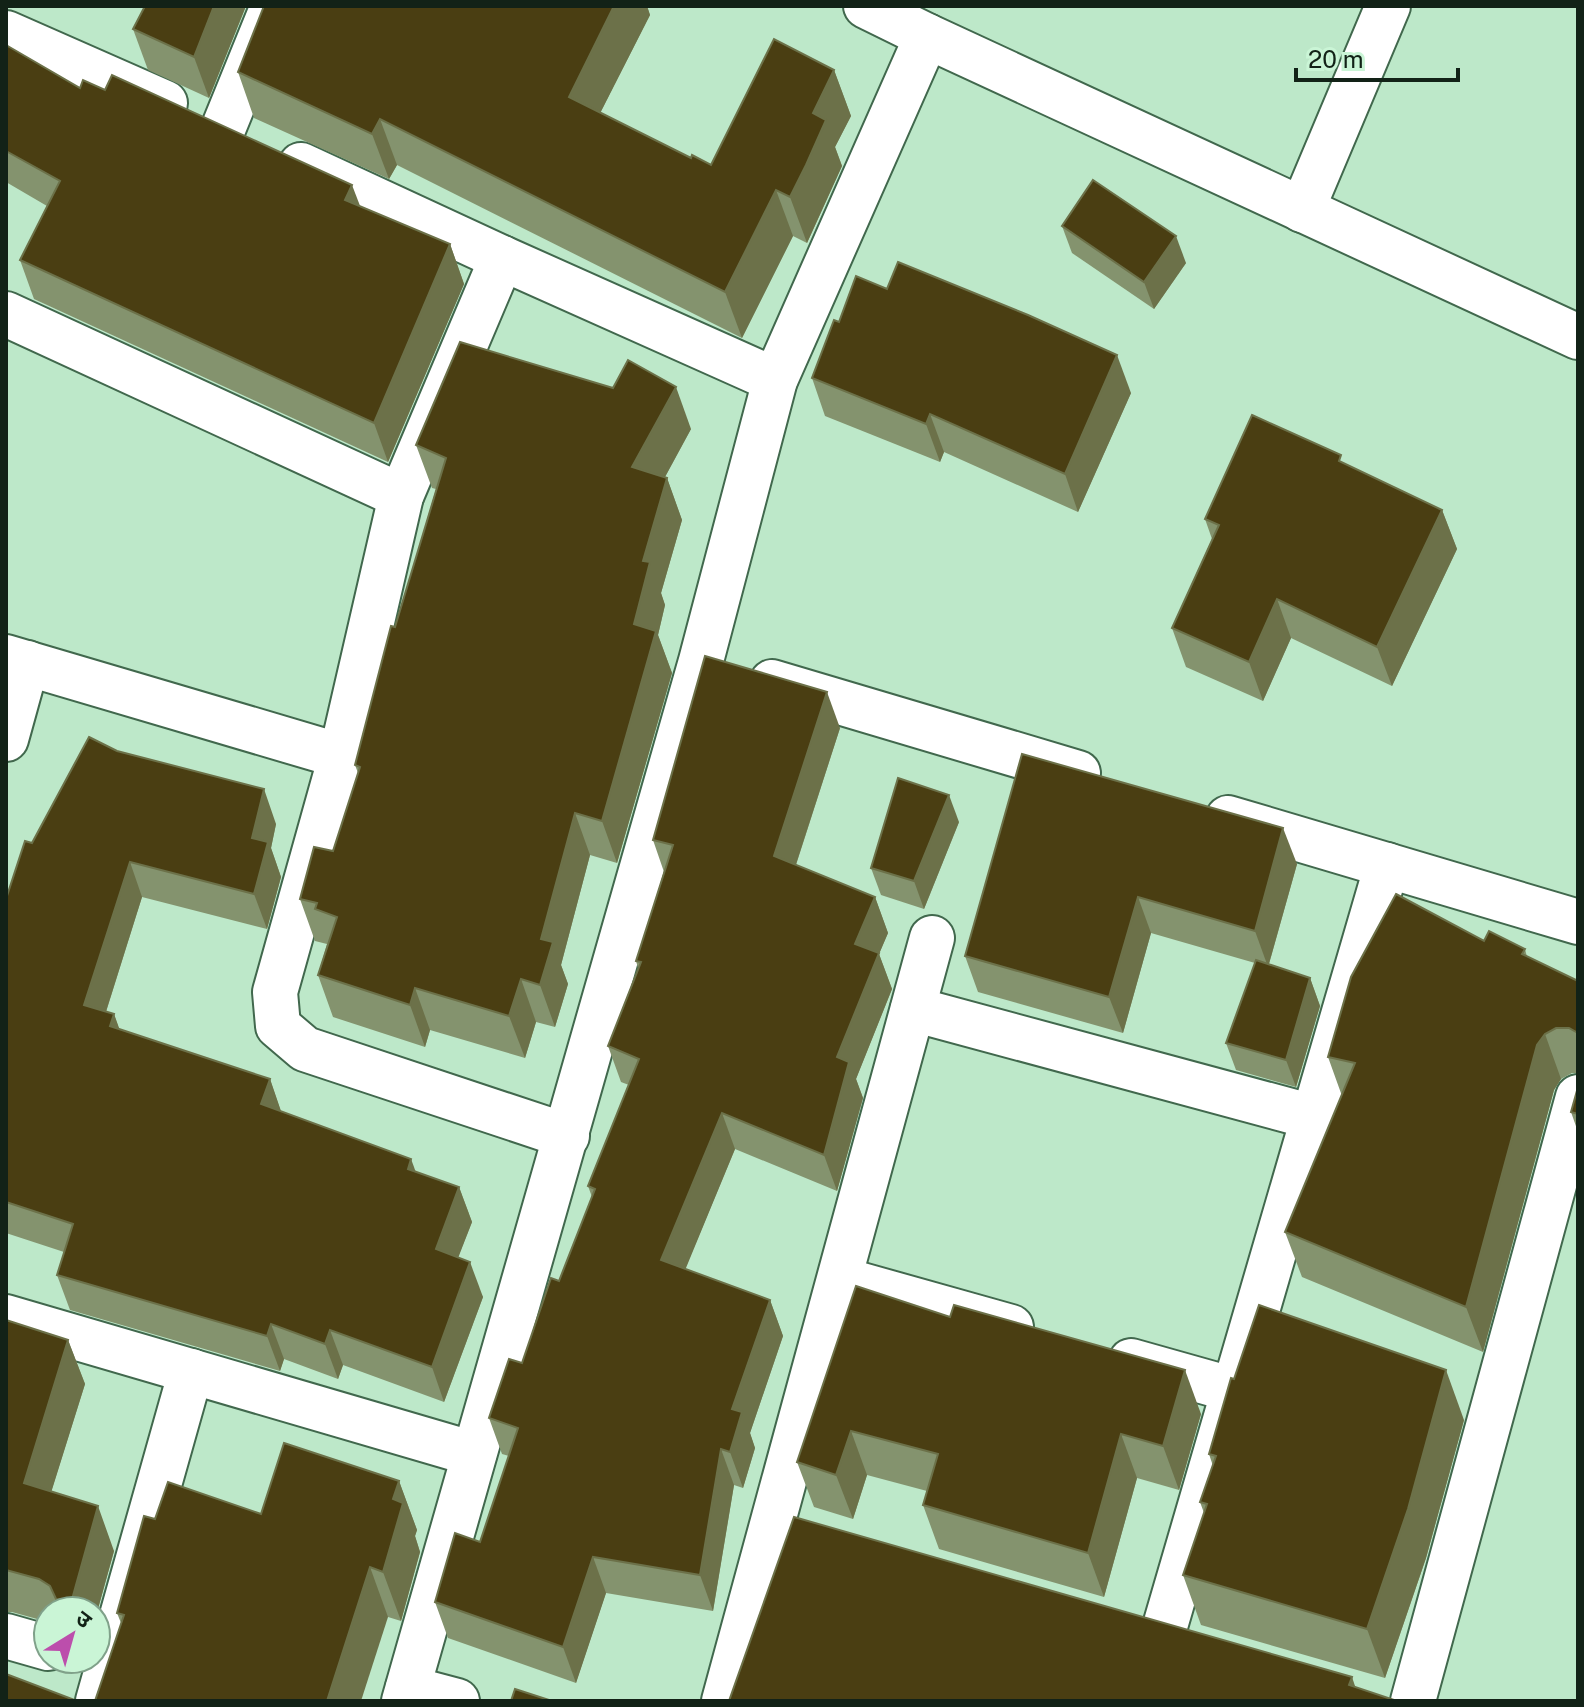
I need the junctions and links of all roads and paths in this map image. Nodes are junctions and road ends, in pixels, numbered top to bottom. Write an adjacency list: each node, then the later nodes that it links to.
1 (273, 6): 6 (street)
2 (866, 6): 5 (street)
3 (1388, 6): 7 (street)
4 (6, 33): 6 (street)
5 (927, 36): 7 (street); 11 (street)
6 (223, 129): 8 (street)
7 (1302, 210): 10 (street)
8 (502, 258): 11 (street); 12 (street)
9 (6, 314): 12 (street)
10 (1578, 337)
11 (775, 380): 14 (street)
12 (401, 496): 16 (street)
13 (16, 660): 15 (street); 16 (street)
14 (701, 661): 17 (street); 25 (street)
15 (6, 739)
16 (341, 756): 25 (street)
17 (1113, 783)
18 (1189, 806): 19 (street)
19 (1387, 865): 20 (street); 24 (street)
20 (1578, 922)
21 (932, 938): 22 (street)
22 (913, 1009): 24 (street); 27 (street)
23 (1578, 1097): 26 (street)
24 (1313, 1117): 32 (street)
25 (567, 1136): 33 (street)
26 (1564, 1201): 43 (street)
27 (840, 1279): 29 (street); 34 (street)
28 (6, 1317): 31 (street)
29 (1052, 1338)
30 (1098, 1351): 32 (street)
31 (191, 1371): 33 (street); 36 (street)
32 (1234, 1390): 37 (street)
33 (474, 1454): 40 (street)
34 (771, 1527): 35 (street); 42 (street)
35 (816, 1540)
36 (112, 1626)
37 (1116, 1627)
38 (6, 1636): 39 (street)
39 (32, 1643)
40 (406, 1694): 41 (street)
41 (457, 1701)
42 (724, 1701)
43 (1413, 1701)

